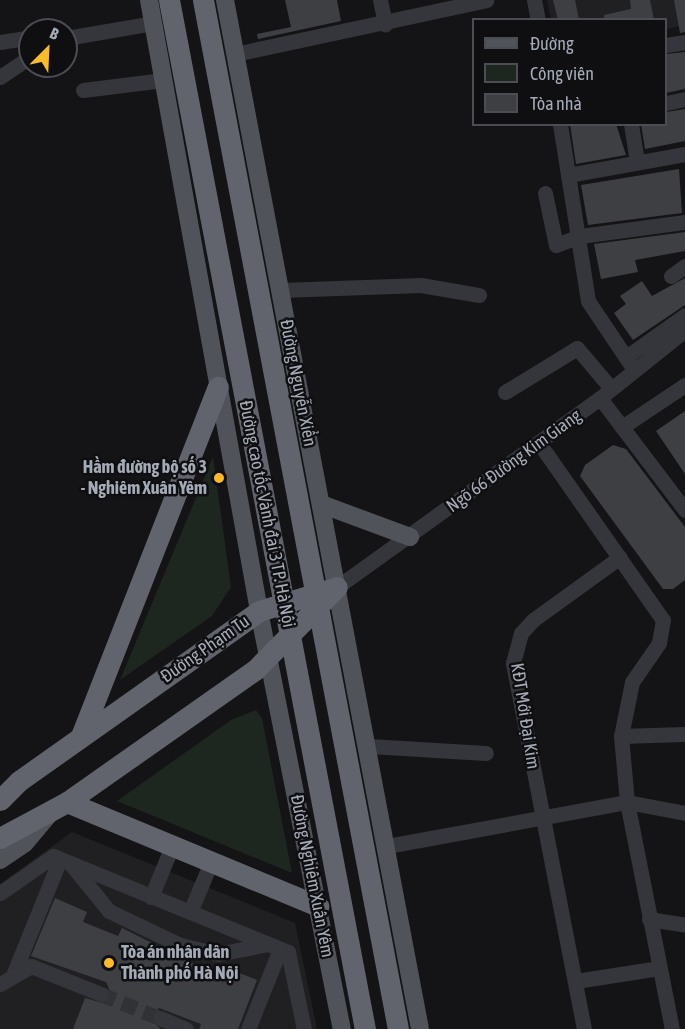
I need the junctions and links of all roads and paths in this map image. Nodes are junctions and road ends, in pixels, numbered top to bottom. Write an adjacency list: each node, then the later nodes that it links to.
1 (149, 0): 9 (main road)
2 (168, 0): 31 (main road); 86 (highway, Đường cao tốc Vành đai 3 TP. Hà Nội, bridge)
3 (203, 0): 87 (highway, Đường cao tốc Vành đai 3 TP. Hà Nội, bridge)
4 (225, 0): 16 (main road, Đường Nguyễn Xiển)
5 (380, 0): 10 (street)
6 (486, 0): 10 (street)
7 (534, 0): 8 (street)
8 (538, 18)
9 (153, 23): 11 (street); 19 (main road)
10 (385, 24): 16 (street)
11 (78, 36)
12 (18, 39): 13 (street)
13 (0, 42)
14 (685, 42): 15 (street)
15 (667, 45)
16 (235, 54): 34 (main road, Đường Nguyễn Xiển)
17 (18, 65): 18 (street)
18 (0, 77)
19 (163, 80): 20 (street); 31 (main road)
20 (83, 90)
21 (685, 99): 22 (street)
22 (667, 103)
23 (560, 126): 27 (street)
24 (631, 126): 26 (street)
25 (684, 158): 26 (street)
26 (638, 162): 27 (street)
27 (568, 176): 30 (street)
28 (545, 193): 30 (street)
29 (685, 222): 30 (street)
30 (580, 237): 38 (street)
31 (195, 258): 40 (main road)
32 (685, 266): 33 (street)
33 (671, 276)
34 (281, 290): 35 (street); 45 (main road, Đường Nguyễn Xiển)
35 (479, 295)
36 (685, 315): 38 (street)
37 (685, 330): 38 (street, Ngõ 66 Đường Kim Giang)
38 (629, 362): 42 (street, Ngõ 66 Đường Kim Giang)
39 (685, 385): 43 (street)
40 (218, 387): 50 (main road); 53 (highway)
41 (505, 392): 42 (street)
42 (605, 392): 43 (street); 44 (street, Ngõ 66 Đường Kim Giang)
43 (622, 427): 46 (street)
44 (539, 443): 47 (street, Ngõ 66 Đường Kim Giang); 48 (street)
45 (321, 504): 47 (main road); 49 (main road, Đường Nguyễn Xiển)
46 (685, 510)
47 (410, 537): 49 (street, Ngõ 66 Đường Kim Giang)
48 (620, 557): 54 (street); 63 (street, KĐT Mới Đại Kim)
49 (338, 588): 50 (highway, Đường Phạm Tu); 51 (highway); 55 (main road, Đường Nguyễn Xiển)
50 (259, 611): 51 (main road); 53 (highway, Đường Phạm Tu)
51 (270, 659): 59 (highway); 72 (main road, Đường Nghiêm Xuân Yêm)
52 (685, 734): 54 (street)
53 (81, 736): 57 (highway, Đường Phạm Tu)
54 (621, 736): 60 (street)
55 (369, 746): 56 (street); 66 (main road, Đường Nguyễn Xiển)
56 (486, 753)
57 (10, 783): 58 (highway, Đường Phạm Tu)
58 (0, 800)
59 (67, 802): 62 (highway); 65 (highway)
60 (627, 802): 61 (street); 63 (street); 74 (street)
61 (685, 813)
62 (49, 814): 64 (highway); 68 (main road)
63 (541, 817): 66 (street); 79 (street, KĐT Mới Đại Kim)
64 (0, 838)
65 (172, 846): 69 (highway); 71 (street)
66 (387, 846): 88 (main road)
67 (61, 859): 70 (street); 71 (street); 76 (street); 78 (street)
68 (0, 861)
69 (211, 862): 72 (highway); 73 (street)
70 (0, 892)
71 (152, 897): 73 (street)
72 (318, 906): 85 (main road, Đường Nghiêm Xuân Yêm)
73 (190, 912): 76 (street)
74 (649, 919): 75 (street); 77 (street)
75 (685, 925)
76 (279, 948): 83 (street); 84 (street)
77 (659, 968): 79 (street); 90 (street)
78 (4, 981): 80 (street)
79 (576, 981): 89 (street, KĐT Mới Đại Kim)
80 (101, 994)
81 (160, 1018): 82 (street)
82 (186, 1029)
83 (248, 1029)
84 (304, 1029)
85 (342, 1029)
86 (364, 1029)
87 (398, 1029)
88 (420, 1029)
89 (584, 1029)
90 (672, 1029)

